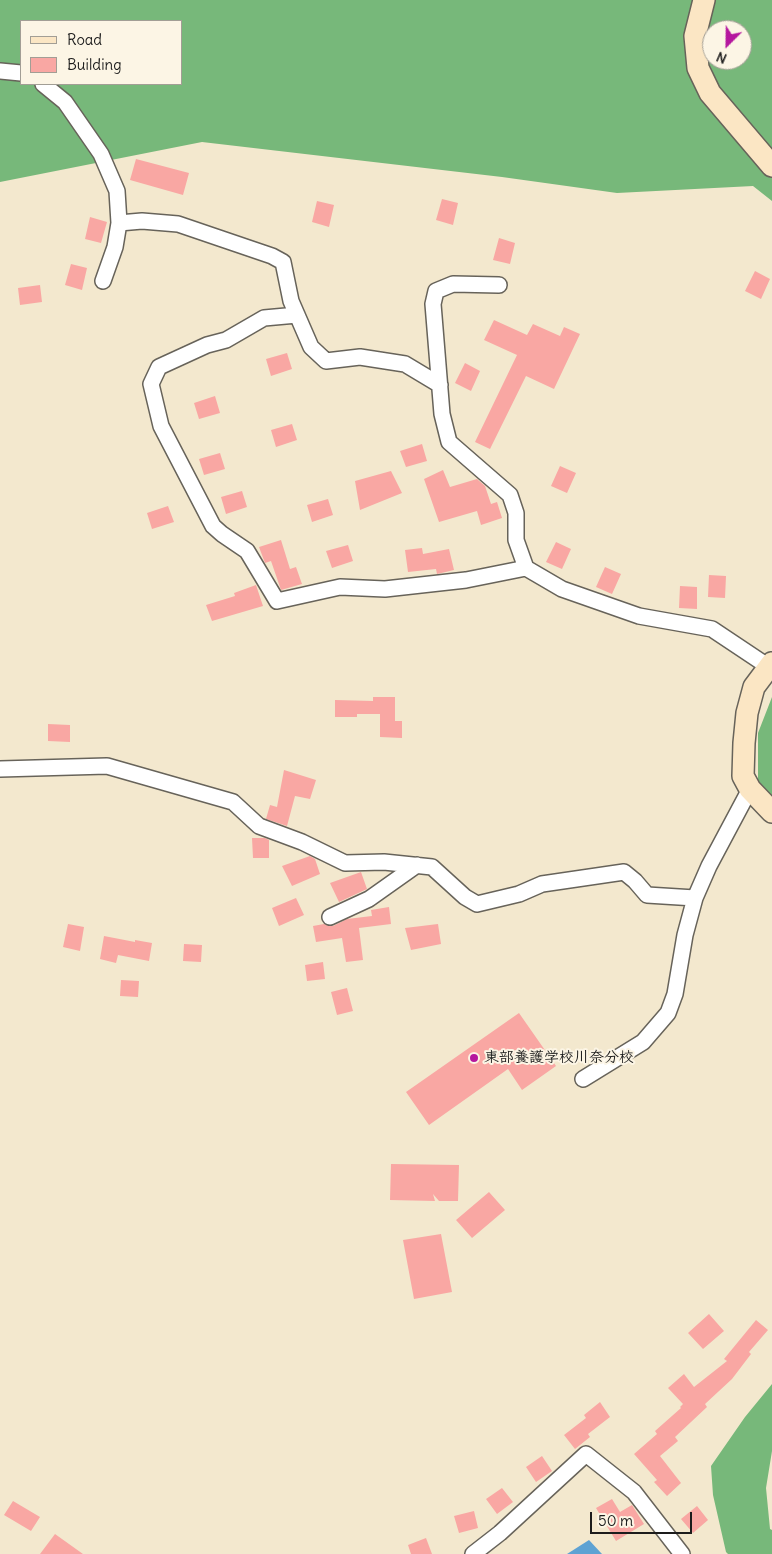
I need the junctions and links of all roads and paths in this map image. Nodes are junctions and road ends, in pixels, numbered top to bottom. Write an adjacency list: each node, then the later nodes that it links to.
1 (704, 0): 5 (main road)
2 (0, 70): 3 (street)
3 (20, 73)
4 (44, 85): 6 (street)
5 (772, 166)
6 (119, 224): 7 (street); 9 (street)
7 (103, 281)
8 (499, 285): 10 (street)
9 (297, 315): 10 (street); 11 (street)
10 (440, 385): 11 (street)
11 (526, 568): 12 (street)
12 (771, 665): 14 (main road)
13 (0, 769): 16 (street)
14 (750, 789): 15 (main road); 17 (street)
15 (772, 812)
16 (417, 865): 17 (street); 18 (street)
17 (696, 898): 19 (street)
18 (330, 917)
19 (583, 1079)
20 (473, 1554): 21 (street)
21 (682, 1554)

